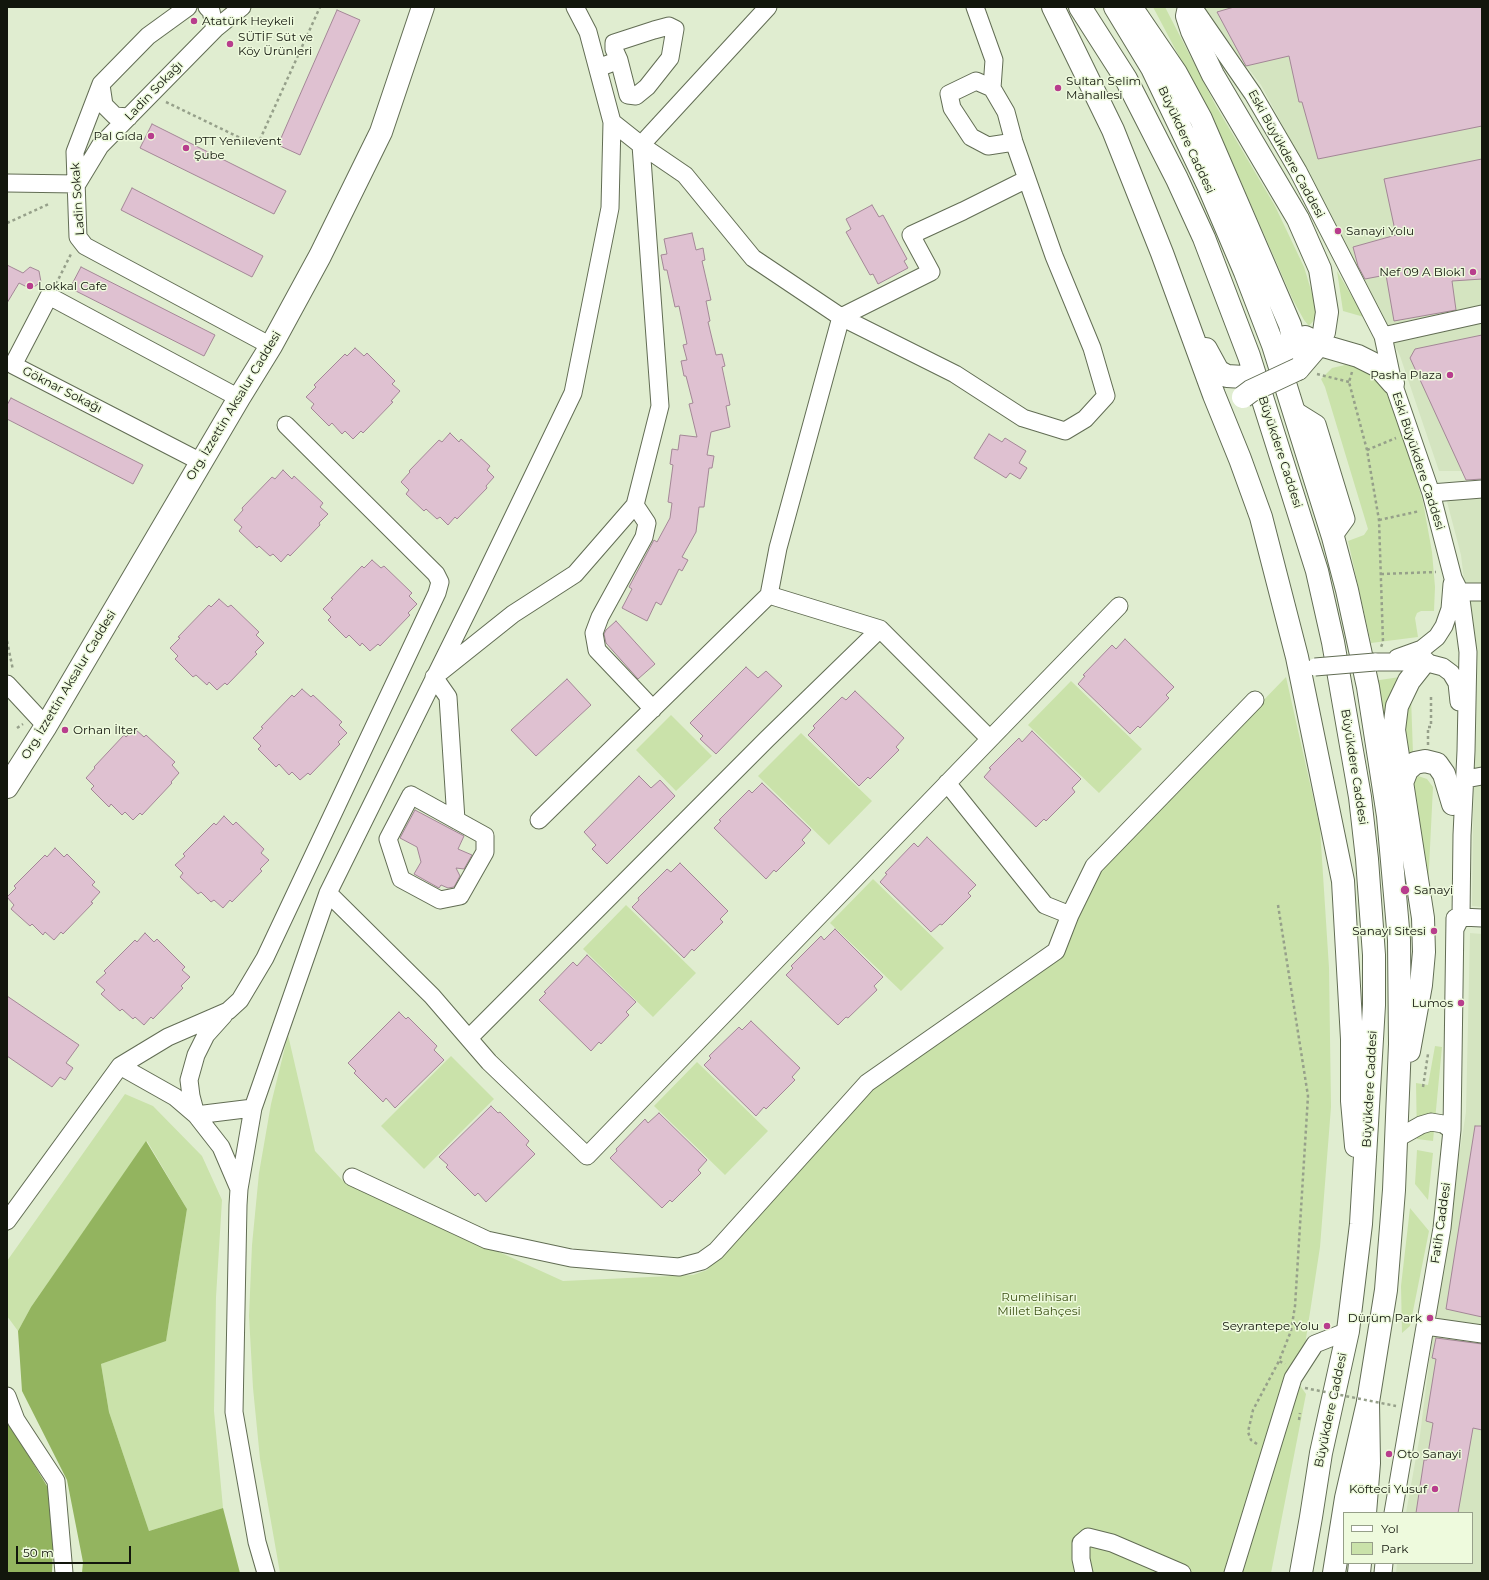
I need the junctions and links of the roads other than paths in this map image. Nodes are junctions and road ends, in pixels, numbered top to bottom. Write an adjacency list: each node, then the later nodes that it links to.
1 (188, 7): 17 (street, Ladin Sokak)
2 (207, 7): 14 (street)
3 (242, 7): 14 (street, Ladin Sokağı)
4 (423, 7): 32 (main road, Org. İzzettin Aksalur Caddesi)
5 (575, 7): 16 (street)
6 (768, 7): 22 (street)
7 (975, 7): 18 (street)
8 (1053, 7): 26 (main road)
9 (1080, 7): 79 (main road, Büyükdere Caddesi)
10 (1115, 7): 73 (main road, Büyükdere Caddesi)
11 (1131, 7): 29 (main road)
12 (1189, 7): 31 (main road)
13 (1193, 7): 30 (street, Eski Büyükdere Caddesi)
14 (215, 29): 19 (street, Ladin Sokağı)
15 (619, 60): 16 (street)
16 (598, 68): 20 (street)
17 (101, 84): 19 (street); 25 (street, Ladin Sokak)
18 (992, 88): 21 (street); 21 (street)
19 (129, 117): 25 (street, Ladin Sokağı)
20 (612, 122): 22 (street); 54 (street)
21 (1014, 142): 23 (street)
22 (641, 145): 28 (street); 43 (street)
23 (1027, 179): 28 (street); 28 (street)
24 (7, 183): 25 (street)
25 (77, 184): 32 (street, Ladin Sokak)
26 (1182, 307): 36 (main road); 39 (main road)
27 (1482, 314): 30 (street)
28 (841, 317): 46 (street)
29 (1290, 324): 31 (main road); 34 (main road)
30 (1383, 336): 35 (street, Eski Büyükdere Caddesi)
31 (1318, 343): 33 (main road); 34 (main road)
32 (271, 346): 37 (main road, Org. İzzettin Aksalur Caddesi)
33 (1349, 361): 34 (main road); 35 (main road)
34 (1290, 365): 36 (main road, bridge)
35 (1392, 383): 42 (street, Eski Büyükdere Caddesi)
36 (1244, 387): 39 (main road)
37 (239, 398): 40 (main road, Org. İzzettin Aksalur Caddesi); 40 (street, Göknar Sokağı)
38 (286, 425): 70 (street)
39 (1240, 459): 50 (main road)
40 (201, 462): 57 (main road, Org. İzzettin Aksalur Caddesi)
41 (1482, 489): 42 (street)
42 (1433, 500): 44 (street, Eski Büyükdere Caddesi)
43 (635, 505): 54 (street); 56 (street)
44 (1456, 585): 45 (street); 49 (street, Eski Büyükdere Caddesi); 51 (street); 52 (street)
45 (1482, 592)
46 (769, 595): 48 (street); 56 (street)
47 (1119, 606): 58 (street)
48 (880, 629): 58 (street); 71 (street)
49 (1475, 652): 59 (street, Eski Büyükdere Caddesi)
50 (1297, 657): 51 (street, bridge); 79 (main road)
51 (1375, 662): 52 (street)
52 (1424, 662): 61 (main road); 63 (street)
53 (10, 677): 57 (street)
54 (434, 677): 64 (street); 66 (street)
55 (1255, 700): 67 (street)
56 (653, 709): 65 (street)
57 (36, 724): 62 (main road, Org. İzzettin Aksalur Caddesi)
58 (990, 739): 60 (street)
59 (1474, 778): 69 (street, Eski Büyükdere Caddesi)
60 (947, 783): 67 (street); 71 (street)
61 (1402, 783): 63 (main road); 73 (main road)
62 (7, 787)
63 (1453, 804): 69 (street)
64 (456, 820): 64 (street)
65 (539, 820)
66 (328, 892): 71 (street); 74 (street)
67 (1070, 915): 78 (street)
68 (1482, 918): 69 (street)
69 (1458, 923): 76 (street, Fatih Caddesi)
70 (228, 1011): 72 (street); 75 (street)
71 (469, 1038)
72 (120, 1066): 75 (street); 81 (street)
73 (1398, 1084): 77 (main road, Büyükdere Caddesi)
74 (253, 1108): 75 (street); 80 (street)
75 (196, 1115): 80 (street)
76 (1452, 1130): 77 (street); 82 (street, Fatih Caddesi)
77 (1396, 1139): 86 (main road, Büyükdere Caddesi)
78 (352, 1177)
79 (1364, 1186): 83 (main road, Büyükdere Caddesi)
80 (239, 1190): 92 (street)
81 (7, 1221)
82 (1426, 1326): 84 (street); 89 (street, Fatih Caddesi)
83 (1348, 1331): 95 (street); 96 (main road, Büyükdere Caddesi)
84 (1482, 1334)
85 (7, 1396): 91 (street)
86 (1368, 1402): 87 (main road, Büyükdere Caddesi); 88 (main road)
87 (1344, 1512)
88 (1365, 1512)
89 (1393, 1512)
90 (1343, 1517): 97 (main road, Büyükdere Caddesi)
91 (64, 1573)
92 (266, 1573)
93 (1084, 1573): 94 (street)
94 (1182, 1573)
95 (1233, 1573)
96 (1301, 1573)
97 (1334, 1573)

